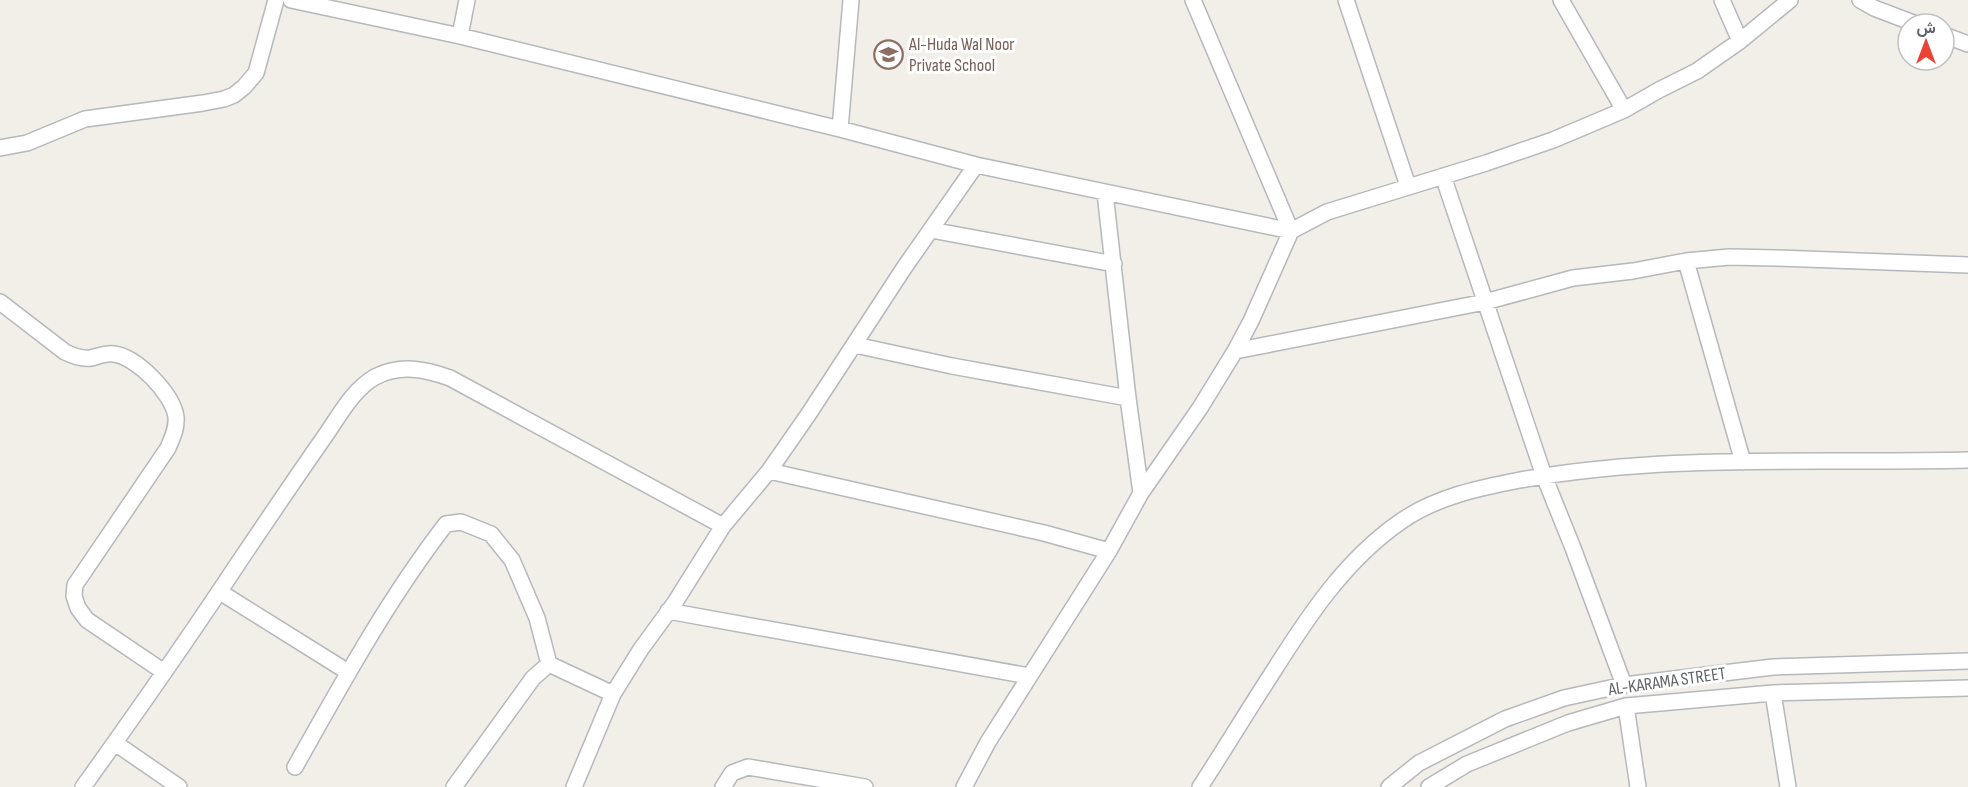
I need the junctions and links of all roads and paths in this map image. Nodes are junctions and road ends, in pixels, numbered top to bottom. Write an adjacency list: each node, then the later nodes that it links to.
1 (276, 0): 17 (street)
2 (291, 0): 11 (street)
3 (467, 0): 13 (street)
4 (851, 0): 16 (street)
5 (1193, 0): 23 (street)
6 (1347, 0): 20 (street)
7 (1561, 0): 15 (street)
8 (1722, 0): 14 (street)
9 (1791, 0): 14 (street)
10 (1860, 0): 12 (street)
11 (323, 3): 13 (street)
12 (1896, 15)
13 (460, 36): 16 (street)
14 (1740, 41): 15 (street)
15 (1624, 110): 19 (street)
16 (840, 129): 18 (street)
17 (0, 148)
18 (976, 165): 21 (street); 22 (street)
19 (1443, 176): 20 (street); 28 (street)
20 (1408, 186): 23 (street)
21 (1105, 193): 23 (street); 25 (street)
22 (931, 230): 25 (street); 29 (street)
23 (1291, 231): 30 (street)
24 (1686, 261): 26 (street); 28 (street); 33 (street)
25 (1114, 264): 31 (street)
26 (1968, 265)
27 (0, 302): 43 (street)
28 (1485, 302): 30 (street); 35 (street)
29 (855, 345): 31 (street); 34 (street)
30 (1235, 351): 36 (street)
31 (1128, 398): 36 (street)
32 (1968, 460): 33 (street)
33 (1743, 462): 35 (street)
34 (769, 471): 37 (street); 38 (street)
35 (1544, 476): 46 (street); 60 (street)
36 (1141, 493): 38 (street)
37 (723, 526): 39 (street); 40 (street)
38 (1109, 551): 45 (street)
39 (220, 592): 43 (street); 44 (street)
40 (668, 611): 45 (street); 49 (street)
41 (1968, 661): 46 (street, AL-KARAMA STREET)
42 (549, 664): 44 (street); 49 (street); 55 (street)
43 (164, 672): 51 (street)
44 (348, 672): 52 (street)
45 (1029, 676): 59 (street)
46 (1624, 685): 61 (street, AL-KARAMA STREET)
47 (1968, 687): 48 (street, AL-KARAMA STREET)
48 (1773, 693): 50 (street, AL-KARAMA STREET); 64 (street)
49 (613, 694): 56 (street)
50 (1626, 706): 62 (street, AL-KARAMA STREET); 63 (street)
51 (115, 743): 53 (street); 54 (street)
52 (295, 768)
53 (83, 787)
54 (179, 787)
55 (454, 787)
56 (574, 787)
57 (723, 787): 58 (street)
58 (865, 787)
59 (964, 787)
60 (1200, 787)
61 (1389, 787)
62 (1429, 787)
63 (1638, 787)
64 (1788, 787)

